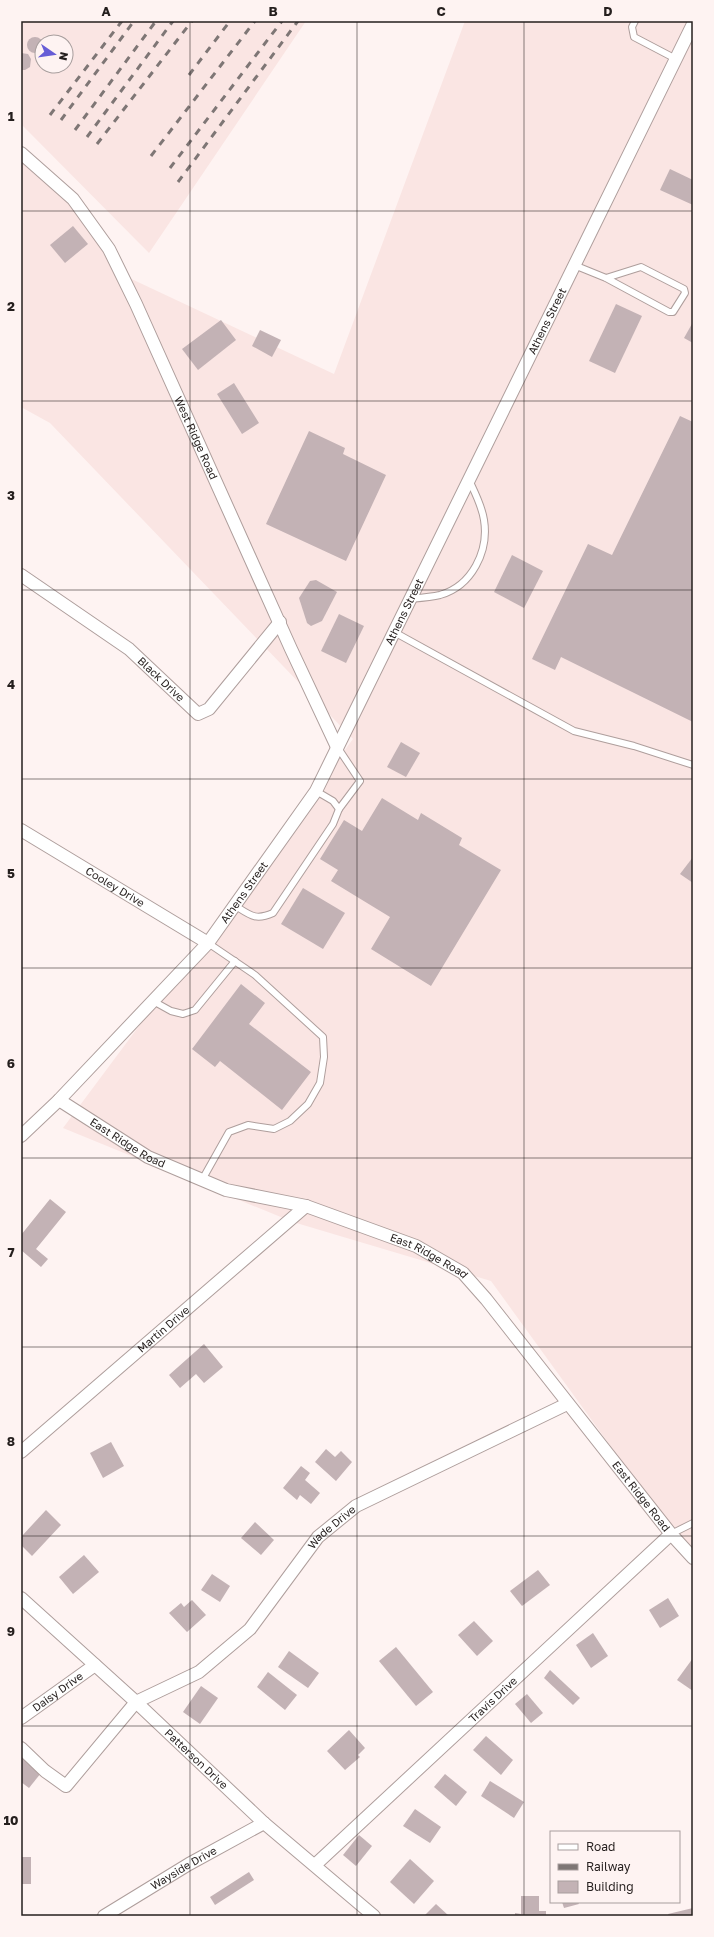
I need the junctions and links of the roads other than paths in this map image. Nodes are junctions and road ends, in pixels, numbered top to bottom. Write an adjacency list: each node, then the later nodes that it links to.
1 (635, 21): 3 (lane)
2 (693, 24): 3 (street, Athens Street)
3 (676, 59): 5 (street, Athens Street)
4 (21, 153): 10 (street, West Ridge Road)
5 (574, 265): 6 (lane); 7 (street, Athens Street)
6 (606, 278): 6 (lane)
7 (469, 478): 9 (street, Athens Street); 9 (lane)
8 (21, 575): 10 (street, Black Drive)
9 (410, 599): 11 (street, Athens Street)
10 (280, 622): 12 (street, West Ridge Road)
11 (394, 632): 12 (street, Athens Street); 13 (lane)
12 (337, 747): 14 (street, Athens Street); 15 (lane)
13 (693, 765)
14 (316, 791): 15 (lane); 17 (street, Athens Street)
15 (340, 809): 17 (lane)
16 (21, 830): 18 (street, Cooley Drive)
17 (234, 905): 18 (street, Athens Street)
18 (208, 943): 19 (lane); 20 (street, Athens Street)
19 (235, 961): 20 (lane); 23 (lane)
20 (153, 1001): 21 (street, Athens Street)
21 (59, 1100): 22 (street, Athens Street); 23 (street, East Ridge Road)
22 (21, 1136)
23 (202, 1180): 24 (street, East Ridge Road)
24 (306, 1206): 25 (street, East Ridge Road); 26 (street, Martin Drive)
25 (567, 1404): 28 (street, East Ridge Road); 32 (street, Wade Drive)
26 (21, 1452)
27 (693, 1523): 28 (lane)
28 (672, 1534): 29 (street, East Ridge Road); 36 (street, Travis Drive)
29 (693, 1558)
30 (21, 1598): 31 (street, Patterson Drive)
31 (94, 1665): 32 (street, Patterson Drive); 33 (street, Daisy Drive)
32 (136, 1702): 34 (street); 35 (street, Patterson Drive)
33 (21, 1718)
34 (21, 1748)
35 (264, 1823): 36 (street, Patterson Drive); 37 (street, Wayside Drive)
36 (315, 1865): 38 (street, Patterson Drive)
37 (104, 1916)
38 (374, 1916)

